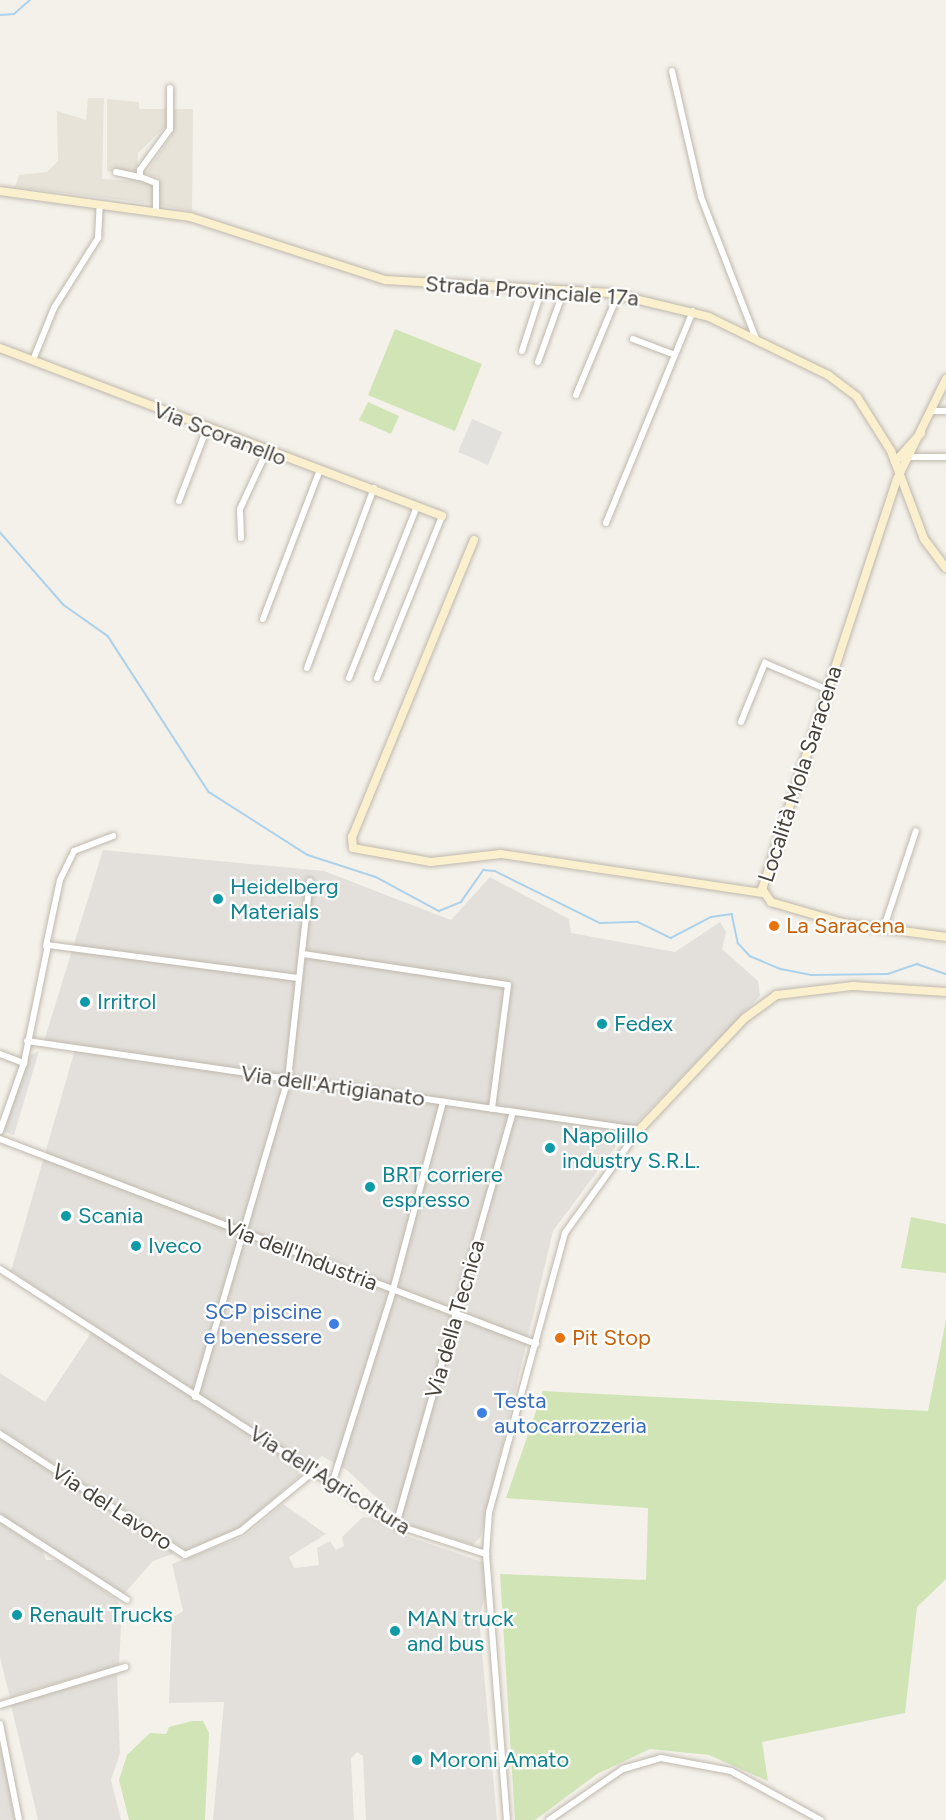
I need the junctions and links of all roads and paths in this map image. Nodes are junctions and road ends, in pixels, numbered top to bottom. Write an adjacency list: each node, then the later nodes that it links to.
1 (672, 70): 13 (street)
2 (170, 88): 4 (street)
3 (116, 172): 4 (street)
4 (140, 177): 7 (street)
5 (0, 191): 6 (street, Strada Provinciale 17a)
6 (100, 204): 7 (street, Strada Provinciale 17a); 17 (street)
7 (156, 210): 8 (street, Strada Provinciale 17a)
8 (542, 289): 9 (street, Strada Provinciale 17a); 15 (street)
9 (564, 290): 10 (street, Strada Provinciale 17a); 18 (street)
10 (618, 294): 11 (street, Strada Provinciale 17a); 20 (street)
11 (693, 311): 13 (street, Strada Provinciale 17a); 16 (street)
12 (633, 339): 16 (street)
13 (756, 339): 28 (street, Strada Provinciale 17a)
14 (0, 348): 17 (street, Via Scoranello)
15 (522, 351)
16 (675, 355): 35 (street)
17 (33, 360): 23 (street, Via Scoranello)
18 (537, 362)
19 (946, 379): 21 (street)
20 (576, 395)
21 (933, 411): 22 (street); 24 (street)
22 (946, 411)
23 (207, 428): 25 (street, Via Scoranello); 32 (street)
24 (924, 430): 26 (street, Località Mola Saracena); 28 (street)
25 (266, 453): 29 (street, Via Scoranello); 36 (street)
26 (910, 457): 27 (street); 30 (street, Località Mola Saracena)
27 (946, 458)
28 (895, 462): 30 (street, Strada Provinciale 17a)
29 (320, 472): 31 (street, Via Scoranello); 39 (street)
30 (899, 474): 38 (street, Strada Provinciale 17a); 43 (street, Località Mola Saracena)
31 (374, 488): 33 (street, Via Scoranello); 40 (street)
32 (179, 501)
33 (417, 506): 34 (street, Via Scoranello); 41 (street)
34 (442, 516): 42 (street)
35 (606, 523)
36 (241, 538)
37 (474, 540): 48 (street)
38 (946, 568)
39 (263, 619)
40 (307, 668)
41 (349, 678)
42 (377, 678)
43 (826, 688): 44 (street); 48 (street, Località Mola Saracena)
44 (741, 722)
45 (916, 831): 49 (street)
46 (113, 836): 51 (street)
47 (310, 881): 52 (street)
48 (762, 893): 49 (street, Località Mola Saracena)
49 (883, 932): 50 (street, Località Mola Saracena)
50 (946, 937)
51 (46, 946): 53 (street); 55 (street)
52 (303, 954): 53 (street); 60 (street)
53 (299, 978): 58 (street)
54 (946, 992): 62 (street)
55 (27, 1041): 57 (street); 58 (street, Via dell'Artigianato)
56 (0, 1054): 57 (street)
57 (24, 1063): 63 (street)
58 (288, 1079): 59 (street, Via dell'Artigianato); 65 (street)
59 (443, 1102): 60 (street, Via dell'Artigianato); 67 (street)
60 (492, 1109): 61 (street, Via dell'Artigianato)
61 (513, 1112): 62 (street, Via dell'Artigianato); 68 (street, Via della Tecnica)
62 (639, 1130): 69 (street)
63 (0, 1131)
64 (0, 1139): 65 (street, Via dell'Industria)
65 (245, 1233): 67 (street, Via dell'Industria); 70 (street)
66 (0, 1269): 70 (street, Via dell'Agricoltura)
67 (393, 1290): 68 (street, Via dell'Industria); 73 (street)
68 (457, 1313): 69 (street, Via dell'Industria); 75 (street, Via della Tecnica)
69 (536, 1344): 76 (street)
70 (195, 1397): 72 (street, Via dell'Agricoltura)
71 (0, 1434): 72 (street, Via del Lavoro)
72 (313, 1472): 73 (street, Via dell'Agricoltura)
73 (332, 1484): 75 (street, Via dell'Agricoltura)
74 (0, 1518): 77 (street)
75 (396, 1525): 76 (street, Via dell'Agricoltura)
76 (486, 1554): 82 (street)
77 (127, 1600)
78 (125, 1667): 79 (street)
79 (0, 1705)
80 (0, 1724): 81 (street)
81 (19, 1820)
82 (507, 1820)
83 (549, 1820): 84 (street)
84 (820, 1820)

